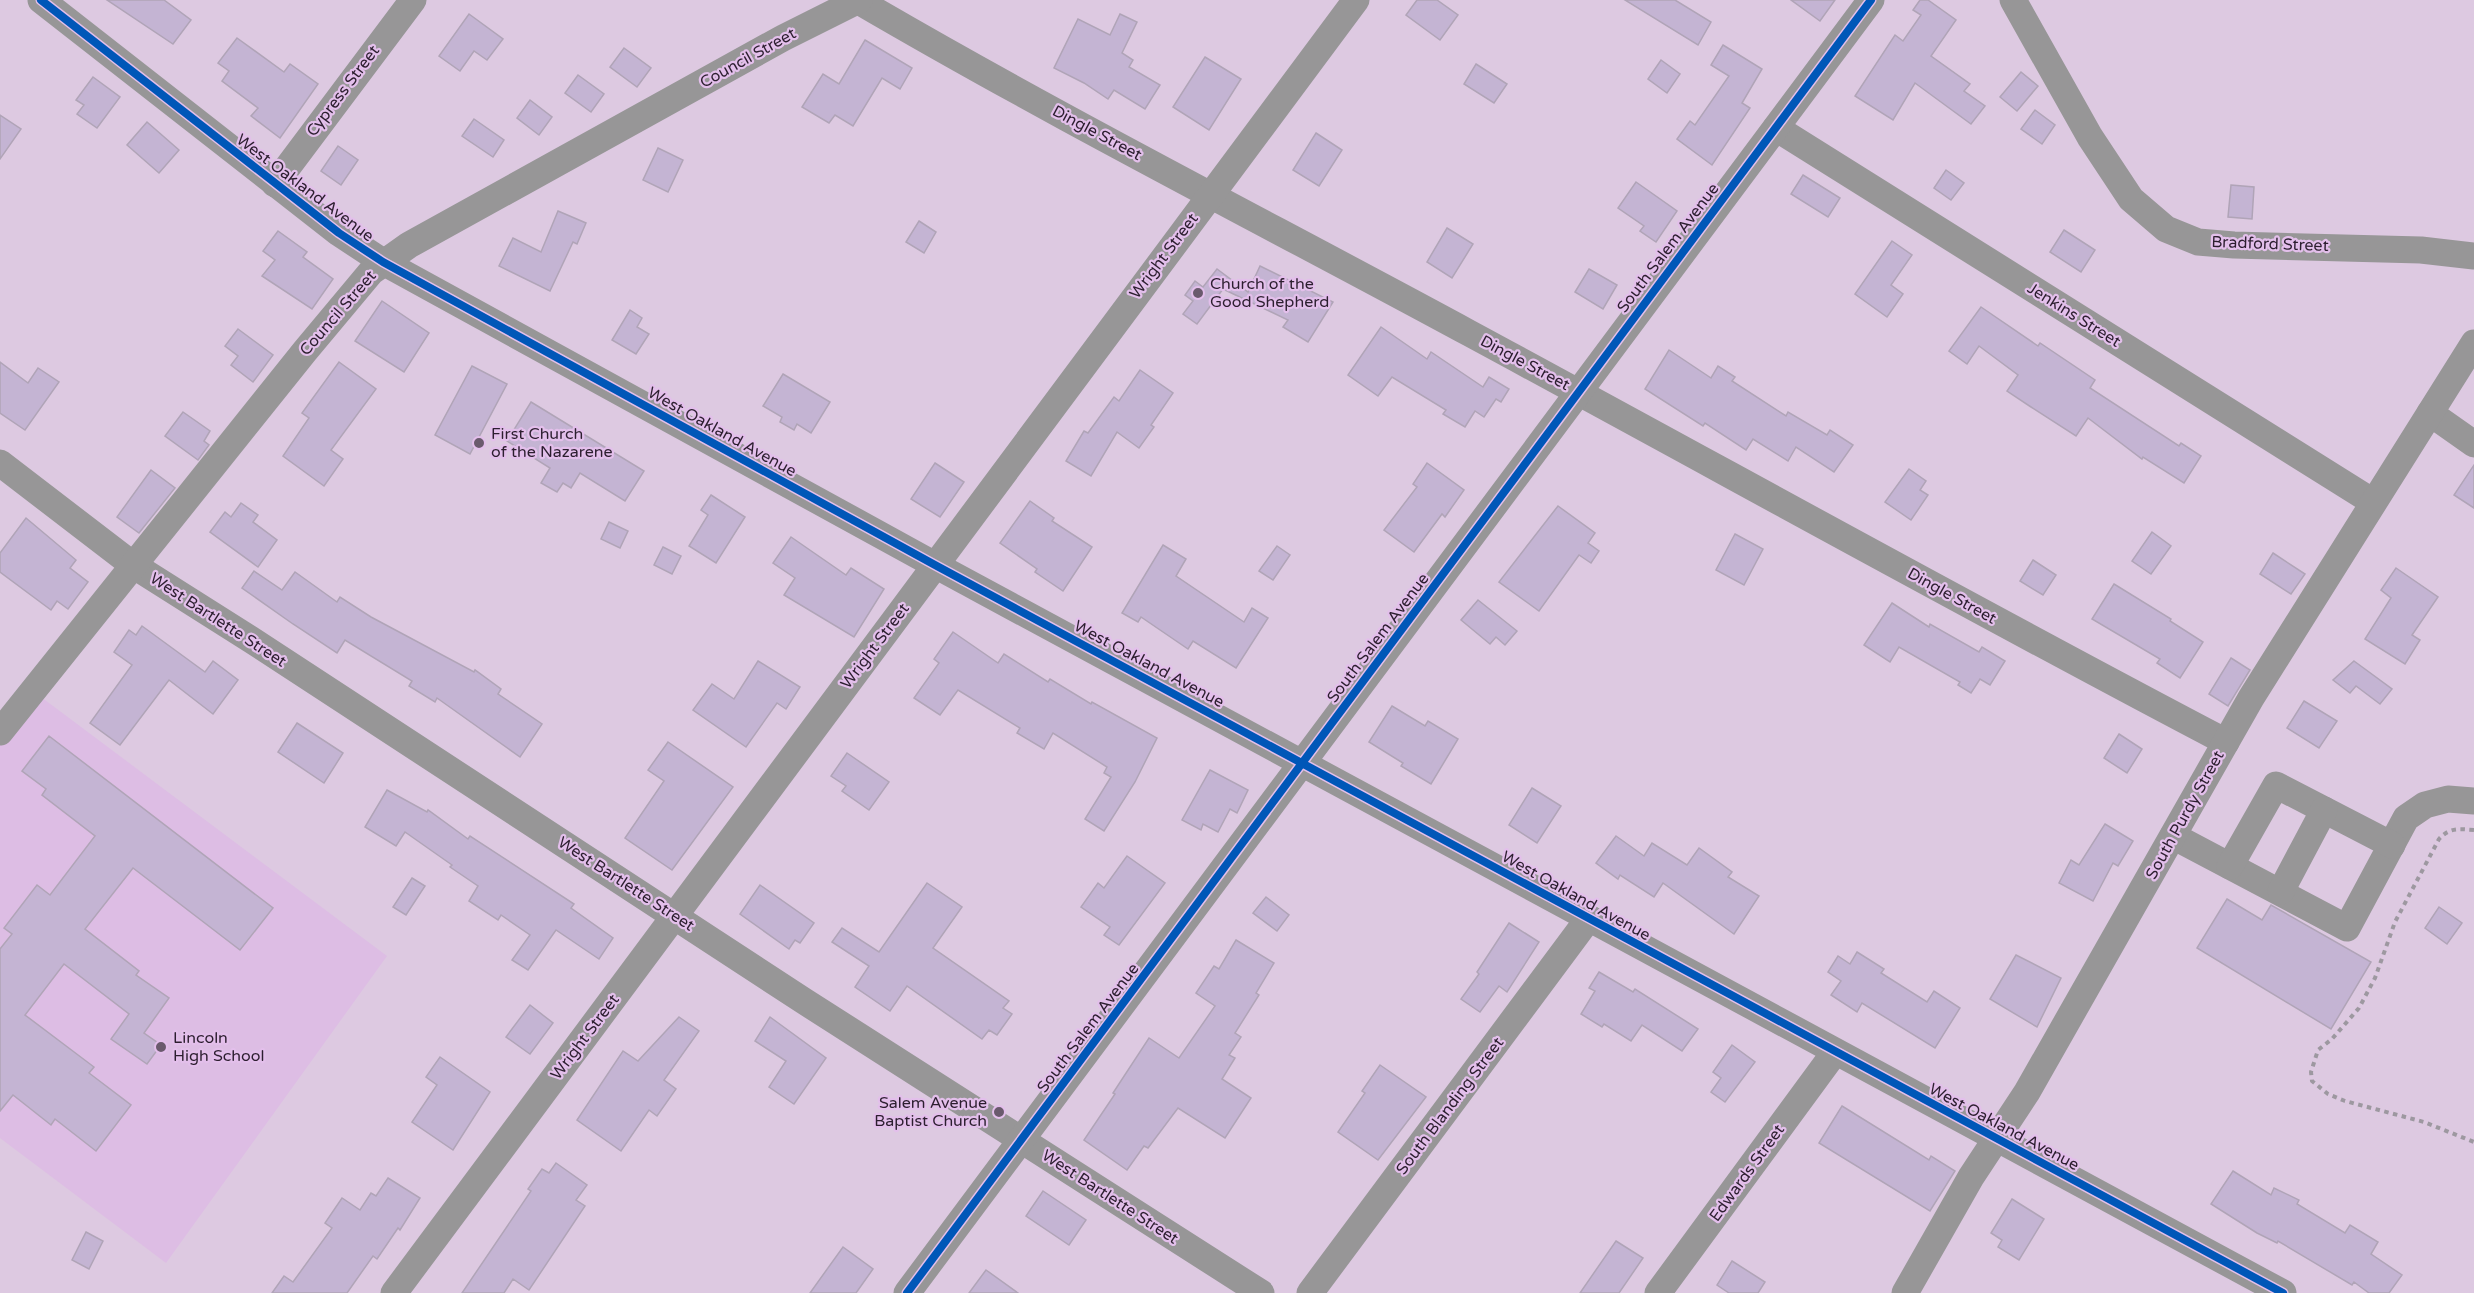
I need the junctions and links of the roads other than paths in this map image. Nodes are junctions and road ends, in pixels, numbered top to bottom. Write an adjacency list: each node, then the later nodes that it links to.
1 (41, 0): 8 (street, West Oakland Avenue)
2 (413, 0): 8 (street, Cypress Street)
3 (858, 0): 9 (street, Dingle Street); 11 (street, Council Street)
4 (1356, 0): 9 (street, Wright Street)
5 (1871, 0): 7 (street, South Salem Avenue)
6 (2013, 0): 10 (street, Bradford Street)
7 (1776, 128): 13 (street, South Salem Avenue); 17 (street, Jenkins Street)
8 (275, 184): 11 (street, West Oakland Avenue)
9 (1211, 194): 13 (street, Dingle Street); 19 (street, Wright Street)
10 (2474, 256)
11 (383, 262): 18 (street, Council Street); 19 (street, West Oakland Avenue)
12 (2474, 343): 14 (street, South Purdy Street)
13 (1578, 391): 21 (street, Dingle Street); 22 (street, South Salem Avenue)
14 (2430, 413): 15 (street); 17 (street, South Purdy Street)
15 (2474, 444)
16 (0, 463): 18 (street, West Bartlette Street)
17 (2373, 502): 21 (street, South Purdy Street)
18 (133, 565): 20 (street, Council Street); 29 (street, West Bartlette Street)
19 (935, 565): 22 (street, West Oakland Avenue); 29 (street, Wright Street)
20 (0, 732)
21 (2226, 742): 25 (street, South Purdy Street)
22 (1302, 762): 30 (street, West Oakland Avenue); 33 (street, South Salem Avenue)
23 (2474, 801): 26 (street)
24 (2324, 810): 26 (street); 27 (street); 28 (street)
25 (2173, 836): 27 (street); 32 (street, South Purdy Street)
26 (2392, 845): 28 (street)
27 (2230, 866): 28 (street)
28 (2281, 891)
29 (675, 915): 33 (street, West Bartlette Street); 34 (street, Wright Street)
30 (1589, 918): 31 (street, West Oakland Avenue); 37 (street, South Blanding Street)
31 (1835, 1052): 32 (street, West Oakland Avenue); 38 (street, Edwards Street)
32 (1996, 1138): 39 (street, South Purdy Street); 40 (street, West Oakland Avenue)
33 (1022, 1140): 35 (street, South Salem Avenue); 36 (street, West Bartlette Street)
34 (394, 1293)
35 (907, 1293)
36 (1261, 1293)
37 (1310, 1293)
38 (1658, 1293)
39 (1905, 1293)
40 (2283, 1293)

